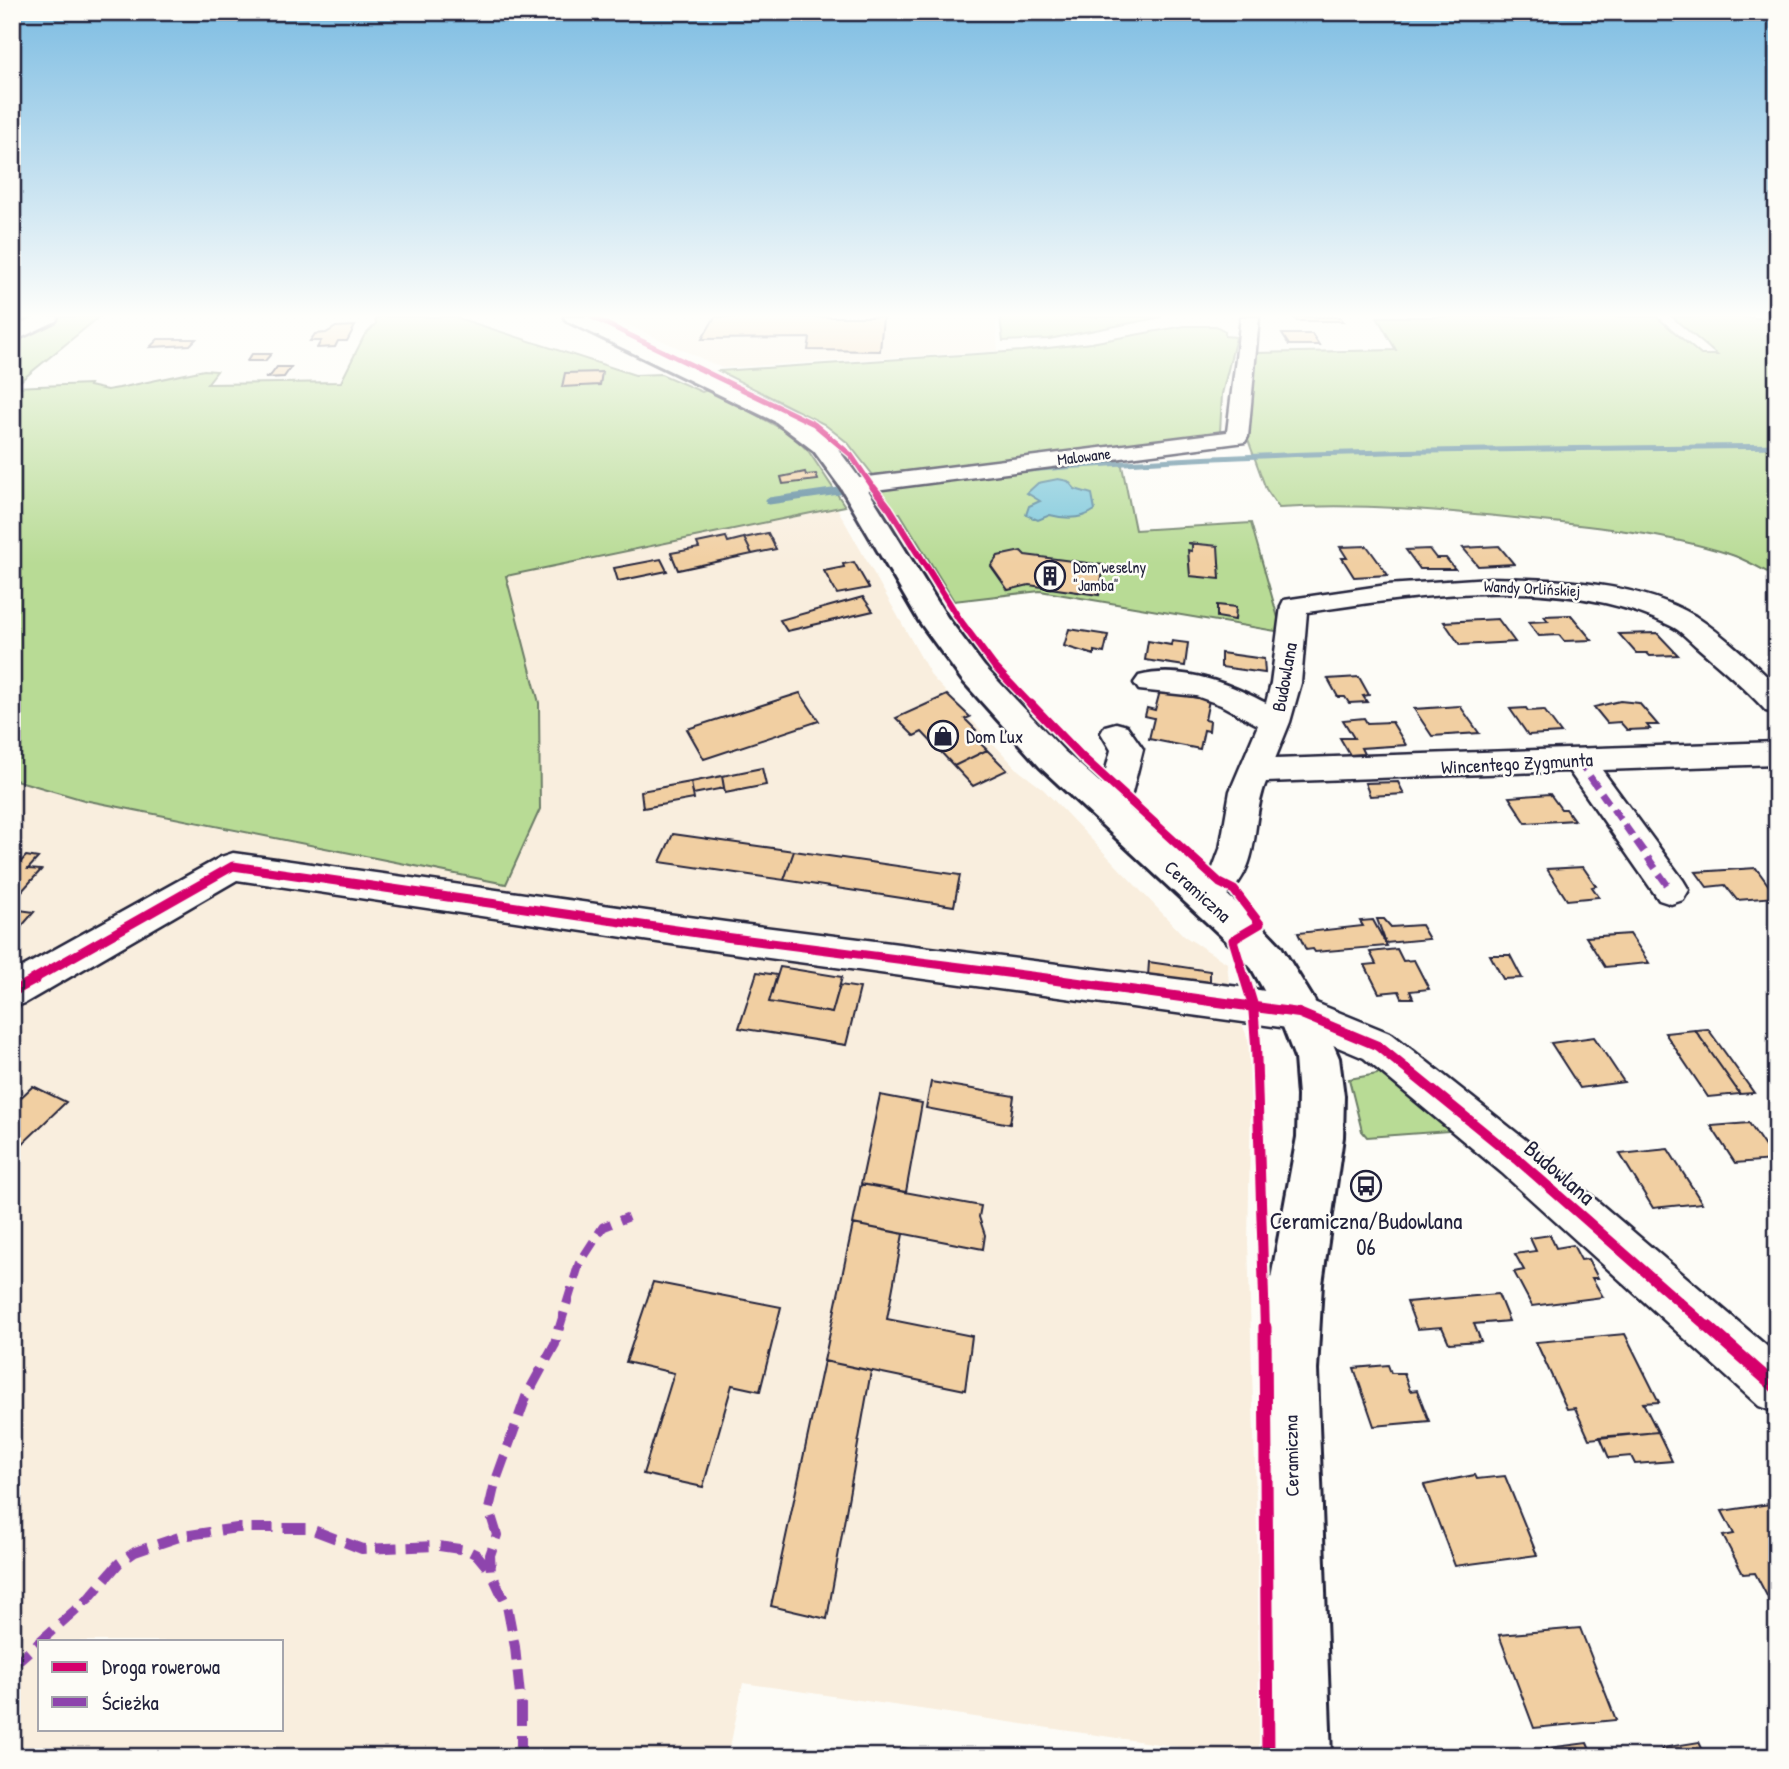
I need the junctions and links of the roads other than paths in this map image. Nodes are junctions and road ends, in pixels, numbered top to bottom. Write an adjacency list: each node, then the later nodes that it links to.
1 (747, 400): 3 (street, Ceramiczna)
2 (1241, 400): 3 (street, Malowane)
3 (854, 489): 12 (street, Ceramiczna)
4 (1294, 606): 6 (street, Wandy Orlińskiej); 7 (street, Budowlana)
5 (1149, 683): 7 (street)
6 (1777, 704)
7 (1275, 722): 11 (street, Budowlana)
8 (1115, 733): 12 (street)
9 (1777, 753): 10 (street, Wincentego Zygmunta)
10 (1578, 760): 11 (street, Wincentego Zygmunta); 13 (street)
11 (1257, 771): 14 (street, Budowlana)
12 (1111, 813): 14 (street, Ceramiczna)
13 (1671, 890)
14 (1202, 896): 16 (street, Ceramiczna)
15 (12, 992): 16 (street, Budowlana)
16 (1299, 1013): 17 (street, Budowlana); 18 (street, Ceramiczna)
17 (1777, 1388)
18 (1298, 1757)

